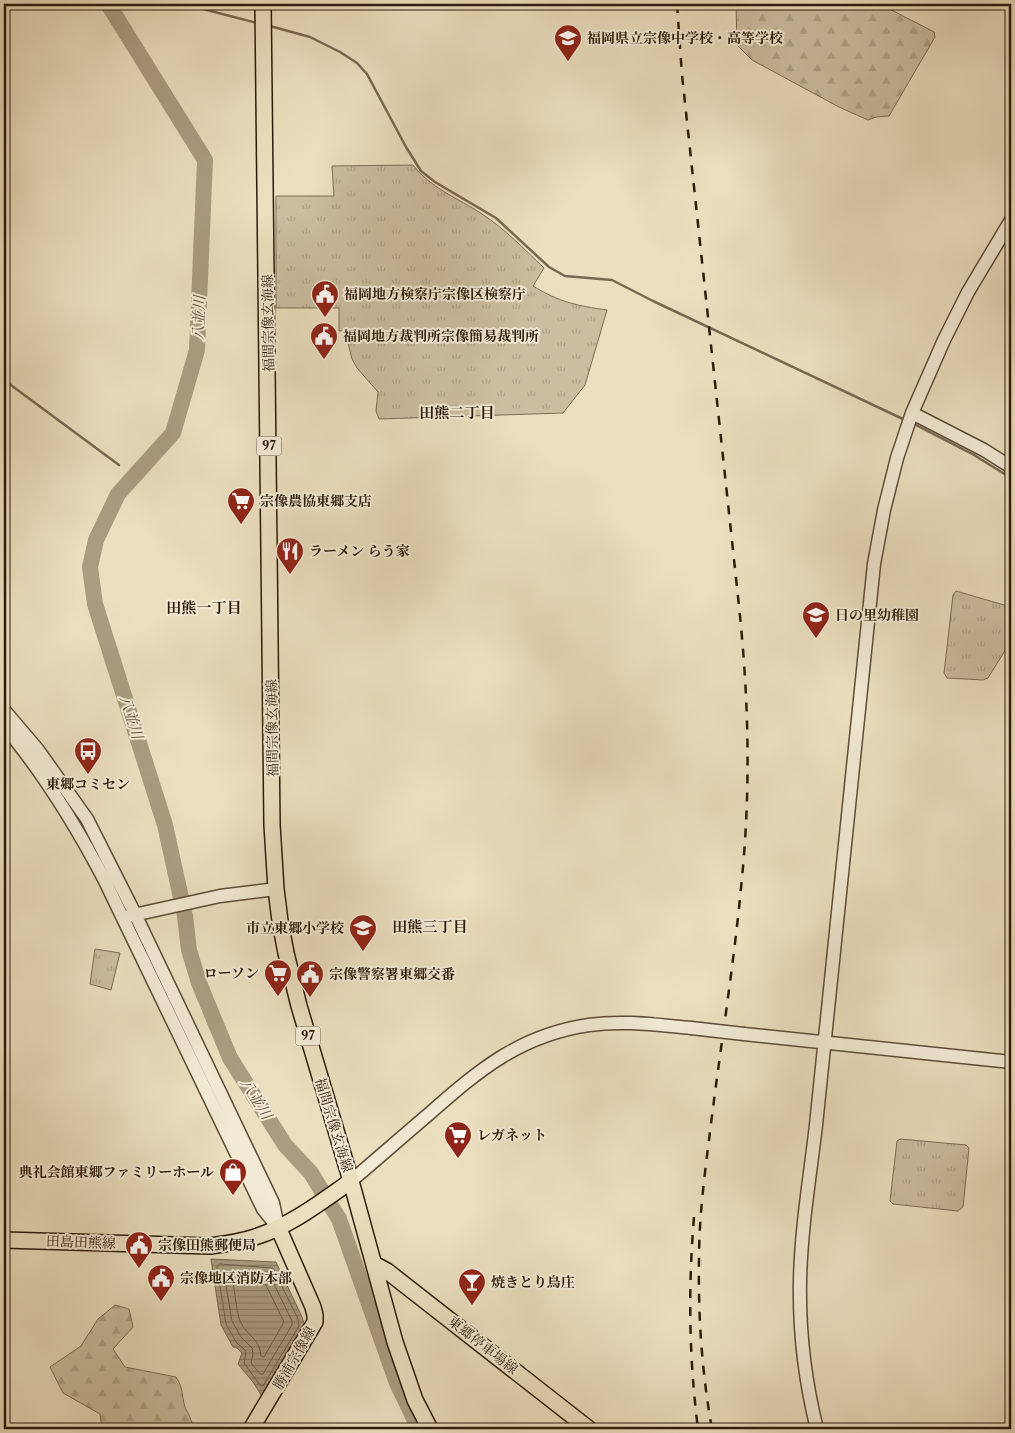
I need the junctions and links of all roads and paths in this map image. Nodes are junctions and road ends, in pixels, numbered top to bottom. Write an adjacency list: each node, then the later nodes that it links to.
1 (263, 4): 7 (main road, 福間宗像玄海線 / 97)
2 (1011, 220): 3 (street)
3 (910, 418): 4 (street); 10 (street)
4 (1011, 467)
5 (4, 710): 8 (street)
6 (4, 726): 9 (street)
7 (276, 889): 8 (street); 12 (main road, 福間宗像玄海線 / 97)
8 (135, 914): 9 (street); 13 (street)
9 (122, 917): 13 (street)
10 (824, 1042): 11 (street); 12 (street, bridge); 19 (street)
11 (1011, 1062)
12 (351, 1181): 13 (main road, 田島田熊線); 15 (main road, 福間宗像玄海線 / 97)
13 (278, 1227): 14 (main road, 田島田熊線); 16 (main road, 勝浦宗像線)
14 (4, 1240)
15 (374, 1264): 17 (main road, 福間宗像玄海線 / 97); 18 (main road, 東郷停車場線)
16 (251, 1429)
17 (430, 1429)
18 (589, 1429)
19 (817, 1429)

